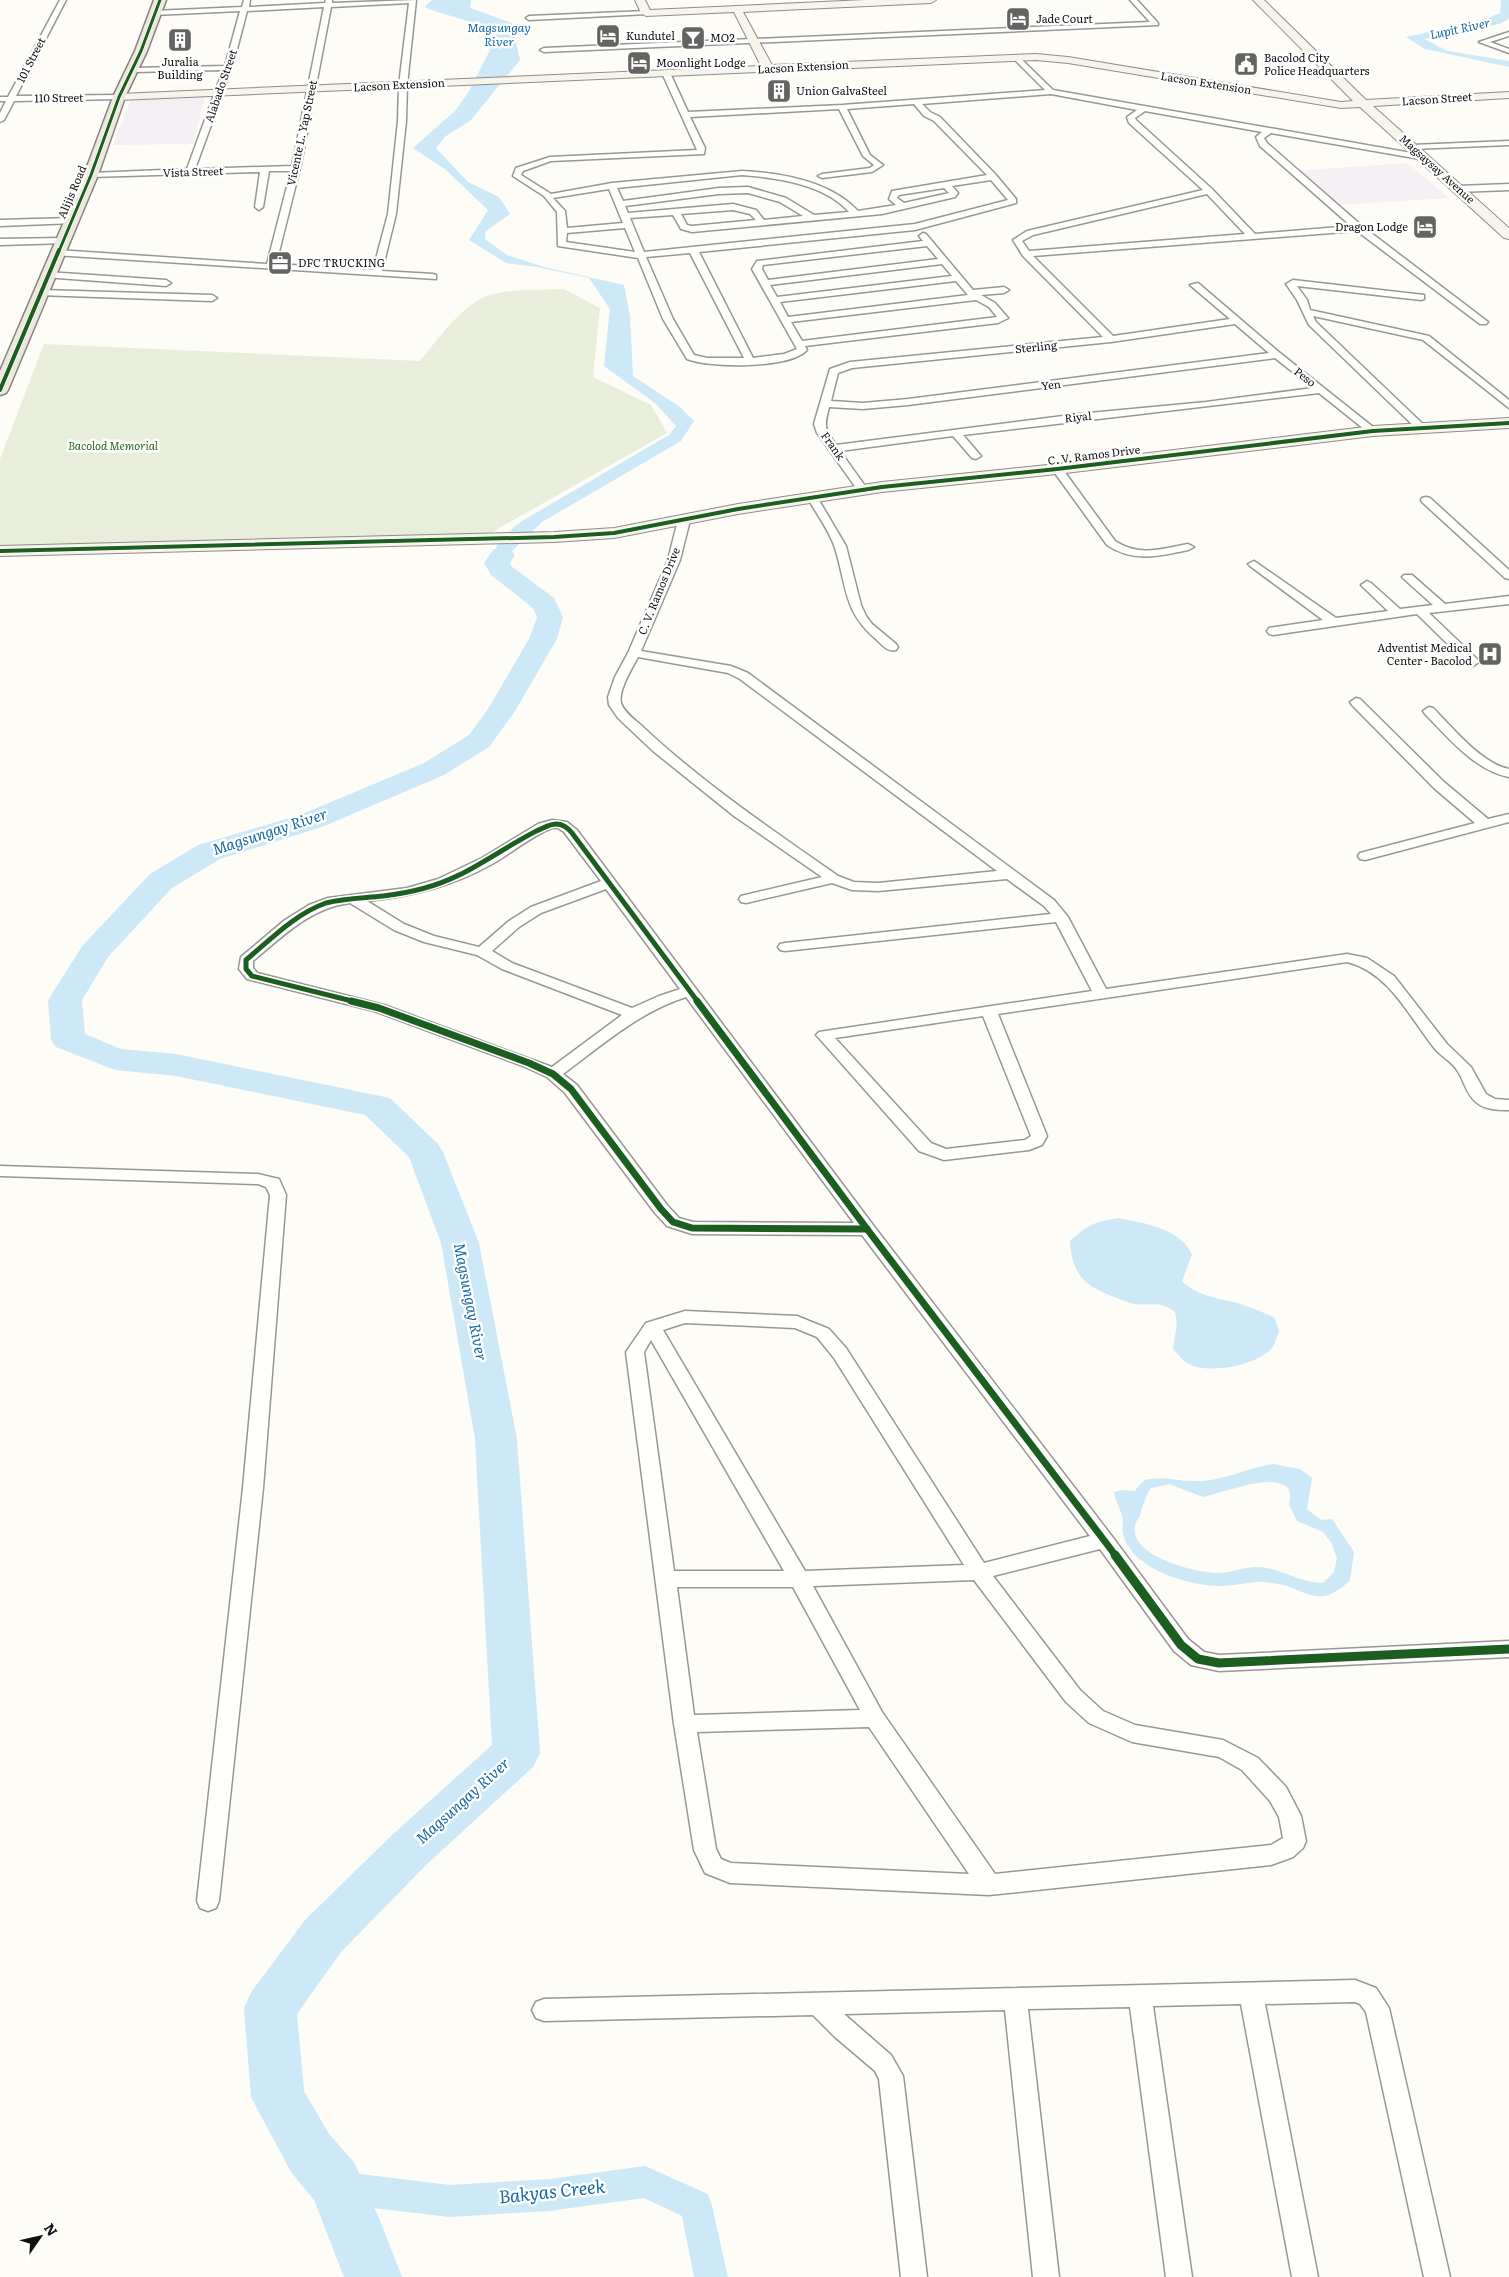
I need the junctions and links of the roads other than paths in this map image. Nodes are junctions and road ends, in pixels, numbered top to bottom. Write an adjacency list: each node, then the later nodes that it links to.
1 (63, 0): 29 (street, 101 Street)
2 (640, 0): 11 (street)
3 (931, 0): 10 (street)
4 (1133, 0): 14 (street)
5 (1258, 0): 32 (street, Magsaysay Avenue)
6 (412, 1): 7 (street); 22 (street)
7 (328, 2): 8 (street); 23 (street, Vicente L. Yap Street)
8 (246, 4): 9 (street); 18 (street, Alabado Street)
9 (157, 6): 20 (main road, Alijis Road)
10 (737, 8): 11 (street); 14 (street)
11 (646, 13): 12 (street)
12 (529, 18)
13 (1509, 34): 16 (street)
14 (754, 41): 15 (street); 19 (street)
15 (544, 50)
16 (1509, 50)
17 (1018, 58): 19 (street, Lacson Extension); 24 (street); 32 (street, Lacson Extension)
18 (228, 68): 20 (street); 25 (street, Alabado Street)
19 (768, 68): 21 (street, Lacson Extension)
20 (133, 70): 27 (main road, Alijis Road)
21 (666, 73): 22 (street, Lacson Extension); 35 (street)
22 (403, 85): 23 (street, Lacson Extension); 77 (street)
23 (312, 89): 25 (street, Lacson Extension); 42 (street, Vicente L. Yap Street)
24 (1051, 92): 31 (street); 34 (street)
25 (219, 93): 27 (street, Lacson Extension); 44 (street, Alabado Street)
26 (1509, 95): 32 (main road, Lacson Street)
27 (119, 97): 29 (street, 110 Street); 45 (main road, Alijis Road)
28 (0, 99): 29 (street, 110 Street)
29 (11, 99): 37 (street, 101 Street)
30 (916, 102): 31 (street); 33 (street); 36 (street)
31 (926, 102): 36 (street)
32 (1365, 104): 40 (street, Magsaysay Avenue)
33 (842, 107): 35 (street); 46 (street)
34 (1142, 110): 38 (street); 52 (street)
35 (685, 115): 53 (street)
36 (937, 118): 47 (street)
37 (0, 120)
38 (1270, 130): 41 (street); 65 (street)
39 (1509, 143): 40 (street)
40 (1412, 147): 41 (street, Magsaysay Avenue)
41 (1420, 157): 51 (street, Magsaysay Avenue)
42 (295, 168): 43 (street, Vista Street); 76 (street, Vicente L. Yap Street)
43 (265, 169): 44 (street, Vista Street); 55 (street)
44 (190, 172): 45 (street, Vista Street)
45 (91, 175): 61 (main road, Alijis Road)
46 (822, 176)
47 (994, 177): 48 (street); 64 (street)
48 (946, 185): 56 (street); 56 (street)
49 (612, 186): 53 (street); 54 (street); 58 (street)
50 (1509, 187): 51 (street)
51 (1458, 189): 67 (street, Magsaysay Avenue)
52 (1209, 191): 68 (street); 73 (street)
53 (548, 195): 66 (street)
54 (618, 204): 59 (street); 60 (street)
55 (259, 207)
56 (903, 207): 58 (street)
57 (676, 212): 60 (street); 62 (street); 62 (street)
58 (855, 213): 59 (street)
59 (813, 218): 62 (street)
60 (626, 220): 66 (street); 74 (street)
61 (71, 221): 63 (street); 71 (main road, Alijis Road)
62 (762, 222)
63 (0, 223)
64 (915, 226): 70 (street); 72 (street)
65 (1359, 228): 68 (street); 93 (street)
66 (563, 231): 74 (street)
67 (1509, 235)
68 (1252, 236): 73 (street)
69 (0, 242): 71 (street)
70 (929, 243): 75 (street); 81 (street)
71 (60, 247): 76 (street); 78 (main road, Alijis Road)
72 (693, 249): 74 (street); 97 (street)
73 (1026, 254): 94 (street)
74 (642, 255): 97 (street)
75 (943, 261): 80 (street); 81 (street)
76 (271, 266): 77 (street)
77 (377, 274): 79 (street)
78 (47, 275): 82 (street); 85 (main road, Alijis Road)
79 (433, 277)
80 (957, 278): 86 (street); 89 (street)
81 (764, 283): 89 (street)
82 (166, 284)
83 (1195, 285): 92 (street, Peso)
84 (1004, 290): 86 (street)
85 (41, 293): 88 (street); 99 (main road, Alijis Road)
86 (974, 295): 91 (street); 95 (street)
87 (1420, 297): 90 (street)
88 (212, 298)
89 (773, 300): 91 (street)
90 (1306, 312): 102 (street); 104 (street)
91 (786, 320): 95 (street)
92 (1239, 321): 94 (street, Sterling); 96 (street, Peso)
93 (1483, 322)
94 (1111, 339): 98 (street, Sterling)
95 (799, 344): 97 (street)
96 (1277, 355): 100 (street, Peso); 101 (street, Yen)
97 (748, 359)
98 (834, 371): 101 (street, Frank)
99 (0, 390)
100 (1322, 390): 105 (street, Peso); 106 (street, Riyal)
101 (825, 404): 107 (street, Frank)
102 (1509, 404)
103 (1509, 423): 104 (street, C. V. Ramos Drive)
104 (1422, 428): 105 (street, C. V. Ramos Drive)
105 (1374, 431): 109 (street, C. V. Ramos Drive)
106 (956, 433): 107 (street, Riyal); 108 (street)
107 (835, 448): 110 (street, Frank)
108 (976, 456)
109 (1057, 469): 110 (street, C. V. Ramos Drive); 114 (street)
110 (863, 490): 111 (street, C. V. Ramos Drive)
111 (812, 497): 113 (street, C. V. Ramos Drive); 126 (street)
112 (1426, 500): 117 (street)
113 (684, 520): 115 (street); 127 (street, C. V. Ramos Drive)
114 (1188, 547)
115 (0, 551)
116 (1254, 564): 124 (street)
117 (1509, 576)
118 (1408, 577): 121 (street)
119 (1367, 584): 123 (street)
120 (1509, 600): 121 (street)
121 (1443, 608): 122 (street)
122 (1420, 610): 123 (street); 128 (street)
123 (1397, 613): 124 (street)
124 (1333, 622): 125 (street)
125 (1273, 631)
126 (892, 647)
127 (634, 653): 135 (street); 136 (street, C. V. Ramos Drive)
128 (1473, 662)
129 (1356, 702): 133 (street)
130 (1429, 711): 131 (street)
131 (1509, 773)
132 (1509, 818): 133 (street)
133 (1486, 825): 134 (street)
134 (1365, 856)
135 (1010, 874): 136 (street); 140 (street)
136 (833, 879): 138 (street)
137 (610, 883): 139 (street); 142 (street); 143 (street)
138 (746, 899)
139 (355, 900): 142 (street); 147 (street)
140 (1061, 917): 141 (street); 144 (street)
141 (785, 946)
142 (482, 952): 146 (street)
143 (690, 991): 146 (street); 150 (street)
144 (1101, 993): 145 (street); 148 (street)
145 (990, 1011): 145 (street)
146 (633, 1014): 147 (street)
147 (554, 1074): 150 (street)
148 (1509, 1105)
149 (0, 1171): 160 (street)
150 (867, 1229): 152 (street)
151 (652, 1328): 153 (street); 154 (street); 155 (street)
152 (1104, 1540): 153 (street); 156 (street)
153 (979, 1572): 154 (street); 159 (street)
154 (799, 1578): 155 (street); 157 (street)
155 (664, 1579): 158 (street)
156 (1509, 1650)
157 (875, 1718): 158 (street); 159 (street)
158 (685, 1724): 159 (street)
159 (989, 1885)
160 (208, 1901)
161 (1251, 1993): 162 (street); 169 (street); 170 (street)
162 (1140, 1995): 163 (street); 168 (street)
163 (1015, 1998): 164 (street); 167 (street)
164 (818, 2003): 165 (street); 166 (street)
165 (544, 2010)
166 (914, 2277)
167 (1046, 2277)
168 (1180, 2277)
169 (1305, 2277)
170 (1437, 2277)

